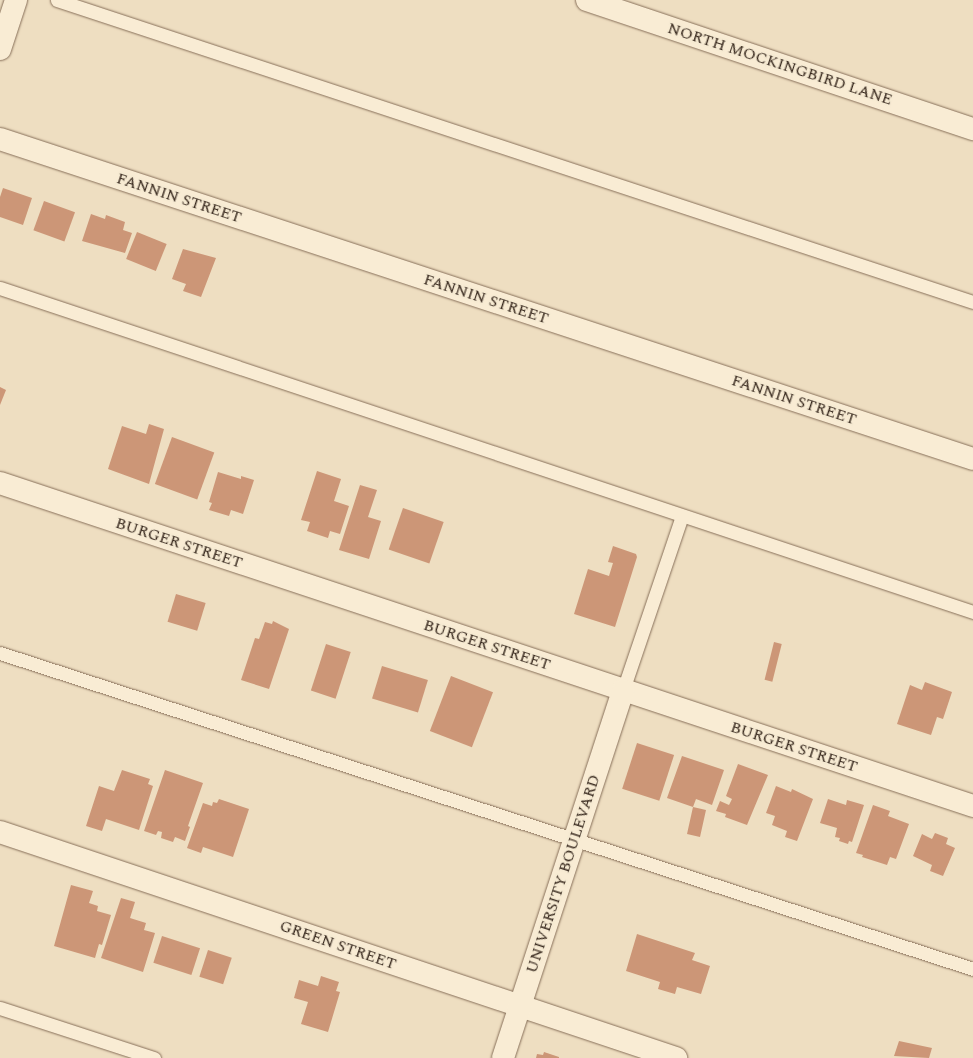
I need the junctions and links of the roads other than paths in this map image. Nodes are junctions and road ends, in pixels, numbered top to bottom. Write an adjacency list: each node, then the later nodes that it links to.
1 (16, 0): 4 (street)
2 (57, 0): 8 (lane)
3 (587, 0): 5 (street, NORTH MOCKINGBIRD LANE)
4 (0, 49)
5 (973, 129)
6 (0, 139): 9 (street, FANNIN STREET)
7 (0, 288): 11 (lane)
8 (973, 302)
9 (973, 459)
10 (0, 483): 14 (street, BURGER STREET)
11 (682, 516): 12 (lane); 14 (lane)
12 (973, 612)
13 (0, 653): 17 (lane)
14 (623, 690): 15 (street, BURGER STREET); 17 (street, UNIVERSITY BOULEVARD)
15 (973, 806)
16 (0, 832): 19 (street, GREEN STREET)
17 (574, 840): 18 (lane); 19 (street, UNIVERSITY BOULEVARD)
18 (973, 969)
19 (520, 1006): 22 (street, UNIVERSITY BOULEVARD); 23 (street, GREEN STREET)
20 (0, 1008): 21 (lane)
21 (154, 1058)
22 (503, 1058)
23 (676, 1058)

